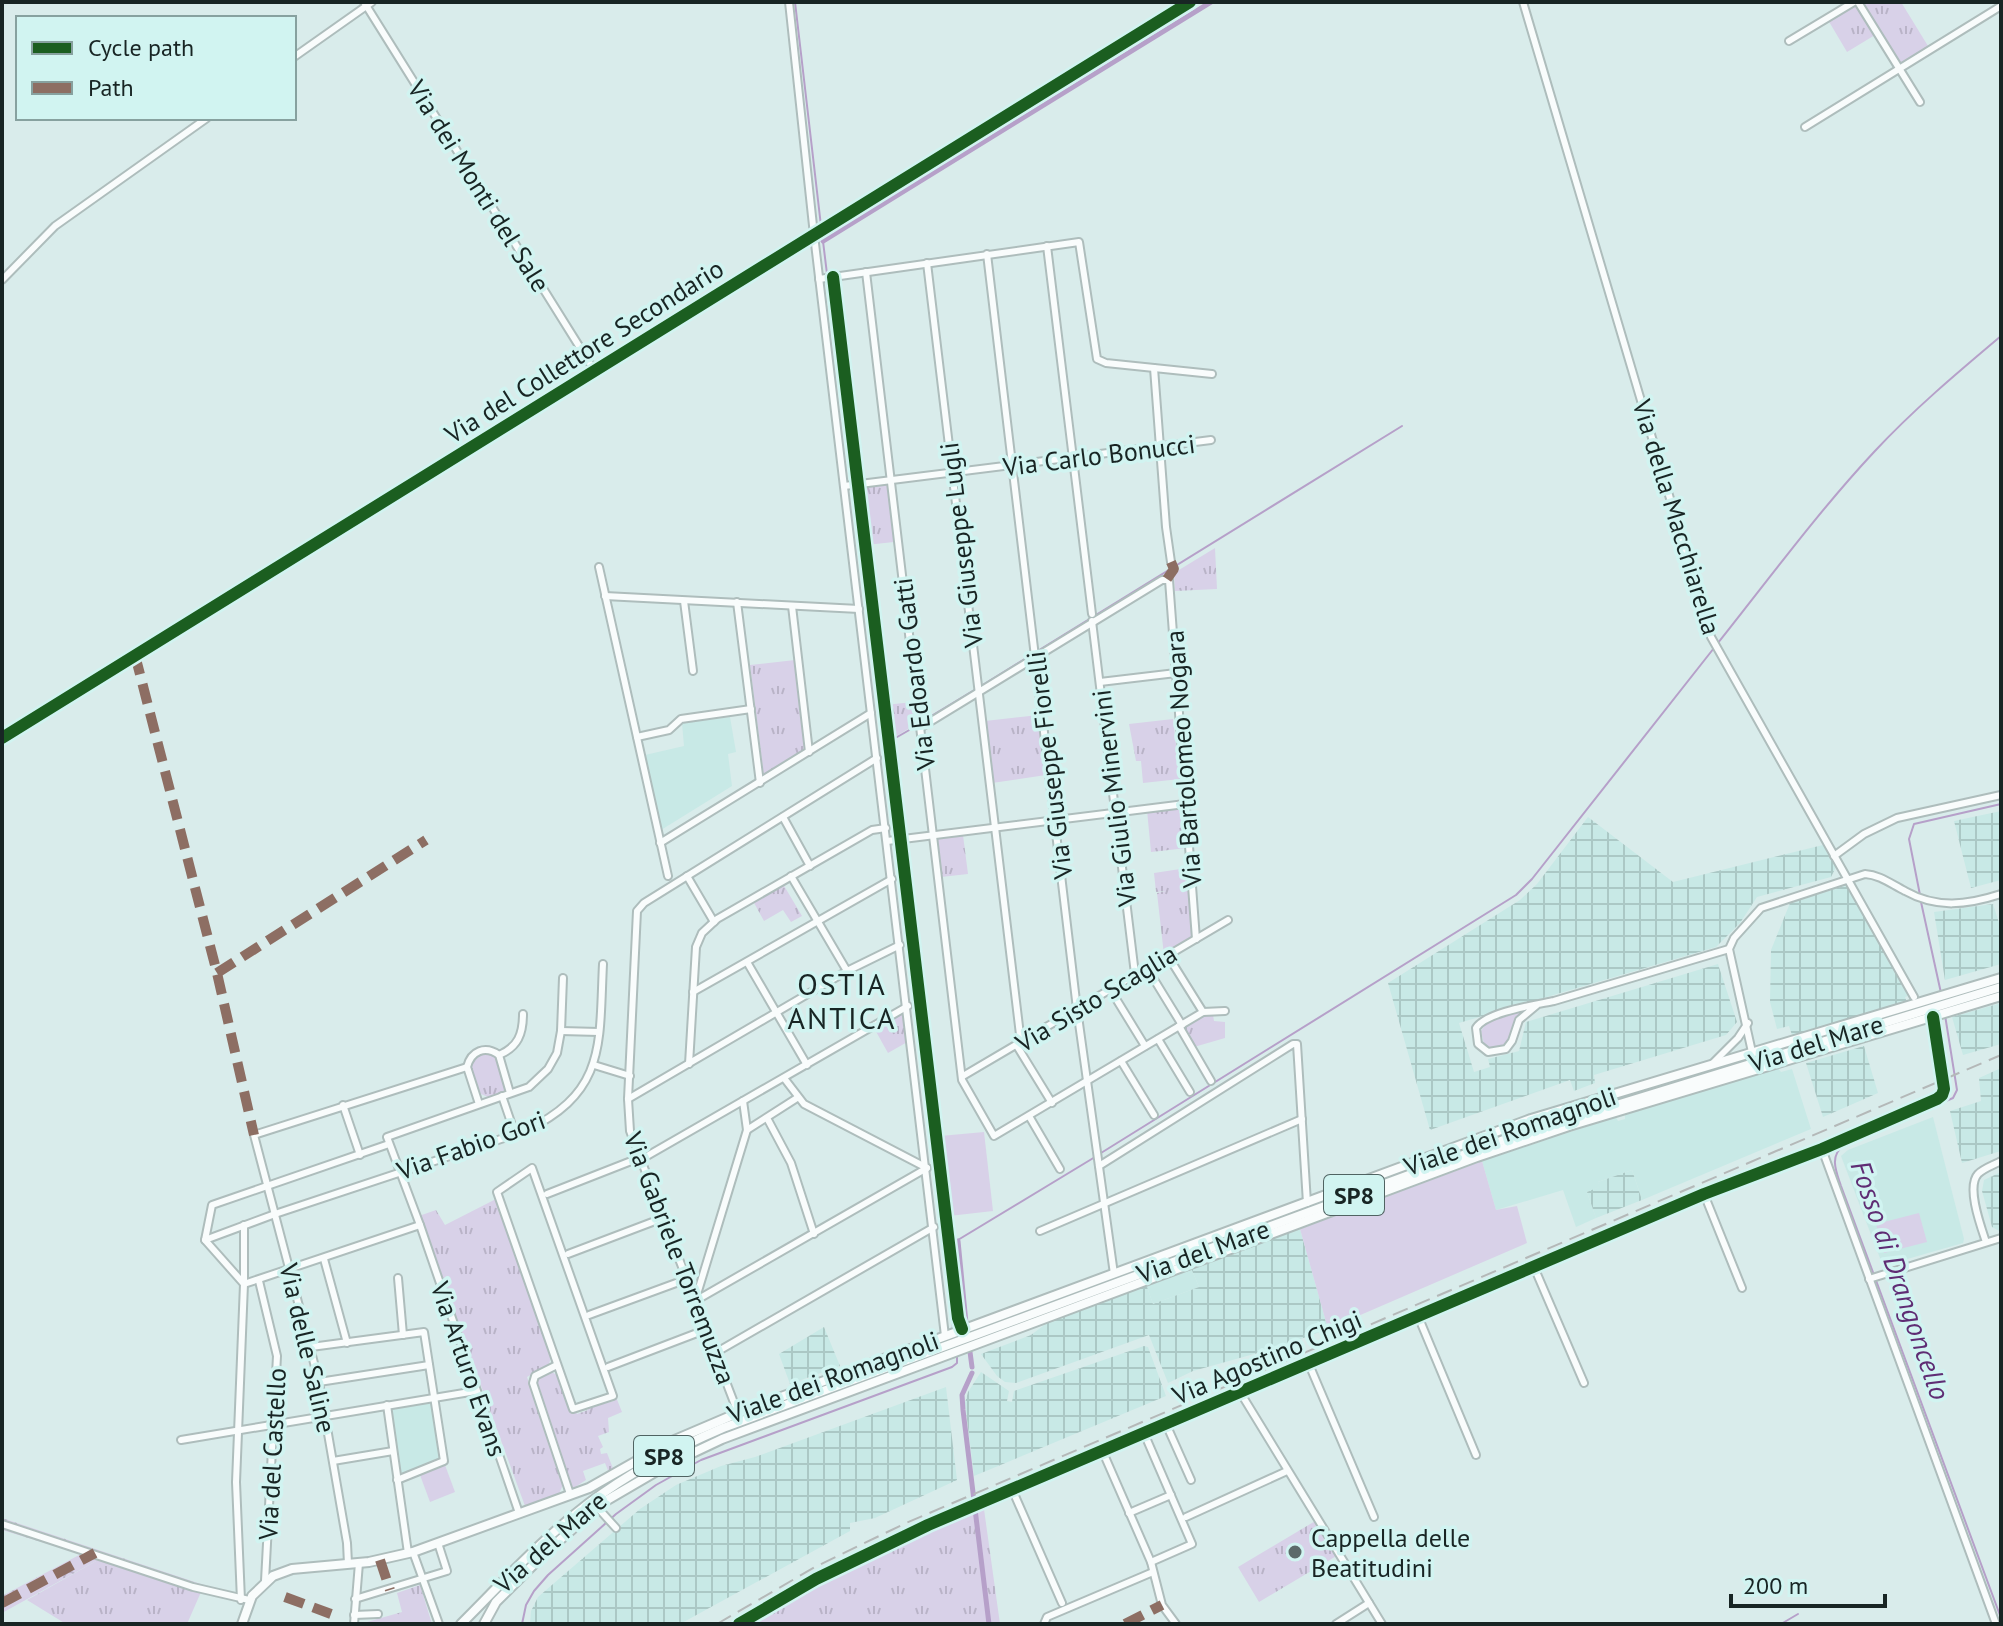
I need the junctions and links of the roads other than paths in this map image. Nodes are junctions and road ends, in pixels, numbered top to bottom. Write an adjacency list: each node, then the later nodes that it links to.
1 (789, 2): 13 (street)
2 (1190, 2): 13 (street, Via del Collettore Secondario)
3 (1523, 2): 61 (street, Via della Macchiarella)
4 (1856, 2): 7 (street); 9 (street)
5 (367, 3): 8 (street); 21 (street, Via dei Monti del Sale)
6 (2001, 6): 9 (street)
7 (1789, 41)
8 (296, 56)
9 (1900, 68): 10 (street); 12 (street)
10 (1920, 102)
11 (204, 120): 19 (street)
12 (1805, 127)
13 (814, 235): 18 (street); 21 (street, Via del Collettore Secondario)
14 (1047, 246): 15 (street); 20 (street); 25 (street, Via Giulio Minervini)
15 (987, 254): 16 (street); 26 (street, Via Giuseppe Fiorelli)
16 (927, 263): 17 (street); 27 (street, Via Giuseppe Lugli)
17 (866, 272): 18 (street); 28 (street, Via Edoardo Gatti)
18 (819, 279): 29 (street)
19 (2, 280)
20 (1154, 368): 22 (street); 24 (street)
21 (594, 370): 47 (street, Via del Collettore Secondario)
22 (1212, 374)
23 (1211, 440): 24 (street, Via Carlo Bonucci)
24 (1160, 447): 25 (street, Via Carlo Bonucci); 30 (street)
25 (1073, 458): 26 (street, Via Carlo Bonucci); 37 (street, Via Giulio Minervini)
26 (1012, 466): 27 (street, Via Carlo Bonucci); 38 (street, Via Giuseppe Fiorelli)
27 (952, 473): 28 (street, Via Carlo Bonucci); 42 (street, Via Giuseppe Lugli)
28 (891, 481): 29 (street, Via Carlo Bonucci); 45 (street, Via Edoardo Gatti)
29 (844, 486): 36 (street)
30 (1171, 562)
31 (599, 567): 32 (street)
32 (605, 596): 33 (street); 46 (street)
33 (684, 601): 34 (street); 39 (street)
34 (737, 602): 35 (street); 43 (street)
35 (792, 606): 36 (street); 48 (street)
36 (859, 609): 44 (street)
37 (1092, 617): 38 (street); 40 (street, Via Bartolomeo Nogara); 41 (street, Via Giulio Minervini)
38 (1035, 652): 42 (street); 55 (street, Via Giuseppe Fiorelli)
39 (693, 671)
40 (1176, 673): 41 (street); 52 (street, Via Bartolomeo Nogara)
41 (1100, 682): 53 (street, Via Giulio Minervini)
42 (978, 691): 45 (street); 56 (street, Via Giuseppe Lugli)
43 (751, 709): 46 (street); 50 (street)
44 (871, 713): 48 (street); 49 (street)
45 (920, 728): 58 (street, Via Edoardo Gatti)
46 (637, 737): 60 (street)
47 (2, 738)
48 (809, 752): 50 (street)
49 (877, 758): 54 (street); 57 (street)
50 (760, 783): 60 (street)
51 (2001, 795): 61 (street)
52 (1185, 804): 53 (street); 72 (street, Via Bartolomeo Nogara)
53 (1115, 812): 55 (street); 80 (street, Via Giulio Minervini)
54 (783, 817): 62 (street); 64 (street)
55 (1056, 819): 56 (street); 92 (street, Via Giuseppe Fiorelli)
56 (995, 827): 58 (street); 103 (street, Via Giuseppe Lugli)
57 (886, 828): 59 (street); 62 (street)
58 (935, 835): 59 (street); 114 (street, Via Edoardo Gatti)
59 (887, 841): 66 (street)
60 (660, 843): 63 (street)
61 (1834, 856): 67 (street, Via della Macchiarella)
62 (810, 866): 65 (street)
63 (668, 876)
64 (687, 876): 70 (street); 113 (street, Via Gabriele Torremuzza)
65 (791, 876): 70 (street); 71 (street)
66 (892, 879): 71 (street); 73 (street)
67 (1847, 879): 68 (street); 74 (street); 87 (street, Via della Macchiarella)
68 (2001, 894)
69 (1228, 920): 72 (street, Via Sisto Scaglia)
70 (714, 922): 85 (street)
71 (818, 922): 76 (street); 79 (street)
72 (1196, 939): 75 (street, Via Sisto Scaglia)
73 (900, 945): 79 (street); 91 (street)
74 (1729, 949): 90 (street); 98 (street)
75 (1168, 956): 78 (street, Via Sisto Scaglia); 94 (street)
76 (747, 962): 85 (street); 95 (street)
77 (603, 964): 101 (street, Via Fabio Gori)
78 (1147, 968): 80 (street, Via Sisto Scaglia); 99 (street)
79 (847, 971): 95 (street)
80 (1135, 974): 84 (street, Via Sisto Scaglia)
81 (563, 978): 100 (street)
82 (2001, 978): 89 (main road)
83 (2001, 987): 89 (main road, Via del Mare / SP8)
84 (1110, 989): 92 (street, Via Sisto Scaglia); 104 (street)
85 (693, 992): 108 (street)
86 (2001, 996): 89 (main road)
87 (1914, 997)
88 (1937, 1001): 89 (main road, Via del Mare / SP8); 105 (main road, Viale dei Romagnoli); 224 (main road, Via del Mare / SP8)
89 (1953, 1001): 97 (main road)
90 (1537, 1005): 90 (street)
91 (908, 1006): 111 (street); 139 (street)
92 (1077, 1009): 103 (street, Via Sisto Scaglia); 117 (street, Via Giuseppe Fiorelli)
93 (1225, 1011): 94 (street)
94 (1203, 1012): 99 (street)
95 (777, 1013): 108 (street); 111 (street)
96 (523, 1014): 106 (street)
97 (1933, 1017): 134 (street, Via Agostino Chigi); 204 (main road)
98 (1748, 1023): 105 (street); 109 (street)
99 (1181, 1026): 102 (street); 116 (street)
100 (561, 1031): 101 (street); 119 (street)
101 (599, 1032): 110 (street, Via Fabio Gori)
102 (1158, 1039): 104 (street); 118 (street)
103 (1019, 1044): 114 (street, Via Sisto Scaglia); 124 (street)
104 (1145, 1046): 107 (street)
105 (1752, 1052): 109 (main road, Viale dei Romagnoli)
106 (499, 1055): 112 (street); 119 (street)
107 (1121, 1061): 117 (street); 127 (street)
108 (689, 1064): 122 (street)
109 (1711, 1064): 145 (main road, Viale dei Romagnoli)
110 (594, 1065): 113 (street); 132 (street, Via Fabio Gori)
111 (807, 1065): 115 (street)
112 (467, 1067): 125 (street); 126 (street)
113 (630, 1076): 122 (street, Via Gabriele Torremuzza)
114 (963, 1076): 128 (street, Via Edoardo Gatti)
115 (784, 1078): 121 (street); 123 (street)
116 (1211, 1081)
117 (1087, 1082): 124 (street); 137 (street, Via Giuseppe Fiorelli)
118 (1190, 1092)
119 (510, 1093): 120 (street)
120 (502, 1096): 125 (street); 132 (street)
121 (797, 1098): 129 (street); 139 (street)
122 (628, 1099): 136 (street, Via Gabriele Torremuzza)
123 (743, 1101): 131 (street); 136 (street)
124 (1052, 1103): 128 (street)
125 (479, 1104): 133 (street)
126 (343, 1105): 135 (street); 142 (street, Via delle Saline)
127 (1154, 1115)
128 (1029, 1116): 140 (street)
129 (767, 1118): 131 (street); 153 (street)
130 (1302, 1119): 137 (street); 145 (street); 146 (street)
131 (747, 1130): 168 (street)
132 (515, 1134): 141 (street, Via Fabio Gori)
133 (388, 1140): 135 (street); 141 (street, Via Arturo Evans)
134 (1822, 1149): 144 (street, Via Agostino Chigi); 164 (street)
135 (360, 1155): 142 (street)
136 (639, 1159): 143 (street); 148 (street, Via Gabriele Torremuzza)
137 (1098, 1159): 146 (street, Via Giuseppe Fiorelli)
138 (2001, 1161): 156 (street)
139 (927, 1168): 151 (street); 153 (street)
140 (1060, 1169)
141 (400, 1172): 147 (street, Via Fabio Gori); 150 (street, Via Arturo Evans)
142 (267, 1185): 147 (street, Via delle Saline); 155 (street)
143 (547, 1194)
144 (1704, 1194): 159 (street, Via Agostino Chigi); 167 (street)
145 (1307, 1203): 161 (main road, Viale dei Romagnoli)
146 (1104, 1205): 152 (street); 161 (street, Via Giuseppe Fiorelli)
147 (275, 1214): 149 (street, Via Fabio Gori); 160 (street, Via delle Saline)
148 (663, 1218): 157 (street); 163 (street, Via Gabriele Torremuzza)
149 (244, 1225): 155 (street, Via Fabio Gori); 166 (street)
150 (420, 1225): 158 (street); 183 (street, Via Arturo Evans)
151 (934, 1227): 173 (street); 176 (street)
152 (1040, 1231)
153 (814, 1234): 168 (street)
154 (2001, 1238): 156 (street)
155 (205, 1240): 166 (street)
156 (1986, 1242): 164 (street)
157 (568, 1254)
158 (324, 1259): 160 (street); 174 (street)
159 (1534, 1267): 170 (street, Via Agostino Chigi); 182 (street)
160 (290, 1270): 165 (street); 175 (street, Via delle Saline)
161 (1114, 1274): 173 (main road, Viale dei Romagnoli)
162 (398, 1278): 172 (street)
163 (687, 1279): 168 (street, Via Gabriele Torremuzza); 169 (street)
164 (1870, 1279): 237 (street)
165 (259, 1281): 166 (street); 189 (street, Via del Castello)
166 (244, 1284): 191 (street)
167 (1742, 1288)
168 (695, 1301): 171 (street, Via Gabriele Torremuzza)
169 (589, 1315)
170 (1418, 1316): 177 (street, Via Agostino Chigi); 196 (street)
171 (705, 1330): 176 (street, Via Gabriele Torremuzza); 180 (street)
172 (403, 1335): 174 (street); 178 (street)
173 (945, 1336): 187 (main road, Viale dei Romagnoli)
174 (347, 1343): 175 (street)
175 (311, 1347): 181 (street, Via delle Saline)
176 (715, 1353): 187 (street, Via Gabriele Torremuzza)
177 (1308, 1362): 184 (street, Via Agostino Chigi); 208 (street)
178 (429, 1365): 181 (street); 185 (street)
179 (557, 1365): 179 (street); 202 (street)
180 (608, 1367)
181 (319, 1382): 188 (street, Via delle Saline)
182 (1584, 1383)
183 (476, 1391): 185 (street); 205 (street, Via Arturo Evans)
184 (1240, 1392): 190 (street, Via Agostino Chigi); 198 (street)
185 (435, 1398): 186 (street); 199 (street)
186 (387, 1405): 188 (street); 195 (street)
187 (738, 1413): 202 (main road, Viale dei Romagnoli)
188 (326, 1415): 189 (street); 197 (street, Via delle Saline)
189 (273, 1423): 191 (street); 218 (street, Via del Castello)
190 (1166, 1424): 192 (street, Via Agostino Chigi); 200 (street)
191 (239, 1429): 193 (street); 220 (street)
192 (1144, 1433): 194 (street, Via Agostino Chigi); 203 (street)
193 (181, 1440)
194 (1102, 1450): 201 (street, Via Agostino Chigi); 206 (street)
195 (393, 1451): 197 (street); 199 (street)
196 (1476, 1455)
197 (333, 1461): 215 (street, Via delle Saline)
198 (1287, 1471): 207 (street); 222 (street)
199 (397, 1480): 212 (street)
200 (1191, 1480)
201 (1012, 1489): 221 (street); 232 (street, Via Agostino Chigi)
202 (570, 1494): 205 (main road, Viale dei Romagnoli)
203 (1171, 1495): 206 (street); 213 (street)
204 (597, 1507): 210 (street); 231 (main road)
205 (519, 1513): 211 (main road, Viale dei Romagnoli)
206 (1129, 1513): 213 (street)
207 (1186, 1517)
208 (1374, 1517)
209 (2, 1524): 220 (street)
210 (614, 1526)
211 (438, 1543): 212 (main road, Viale dei Romagnoli); 217 (street)
212 (411, 1552): 214 (main road, Viale dei Romagnoli); 217 (street)
213 (1151, 1562): 216 (street)
214 (359, 1563): 215 (main road, Viale dei Romagnoli); 219 (street)
215 (348, 1564): 218 (main road, Viale dei Romagnoli)
216 (1153, 1572): 233 (street); 234 (street)
217 (424, 1579): 219 (street); 226 (street)
218 (265, 1581): 220 (main road)
219 (355, 1599): 225 (street)
220 (245, 1600): 227 (main road)
221 (1062, 1603)
222 (1369, 1603): 235 (street); 236 (street)
223 (378, 1614): 225 (street)
224 (471, 1614): 229 (main road); 230 (main road)
225 (354, 1615): 228 (street)
226 (438, 1623)
227 (242, 1624)
228 (354, 1624)
229 (453, 1624)
230 (464, 1624)
231 (484, 1624)
232 (739, 1624)
233 (1044, 1624)
234 (1176, 1624)
235 (1336, 1624)
236 (1382, 1624)
237 (1996, 1624)

